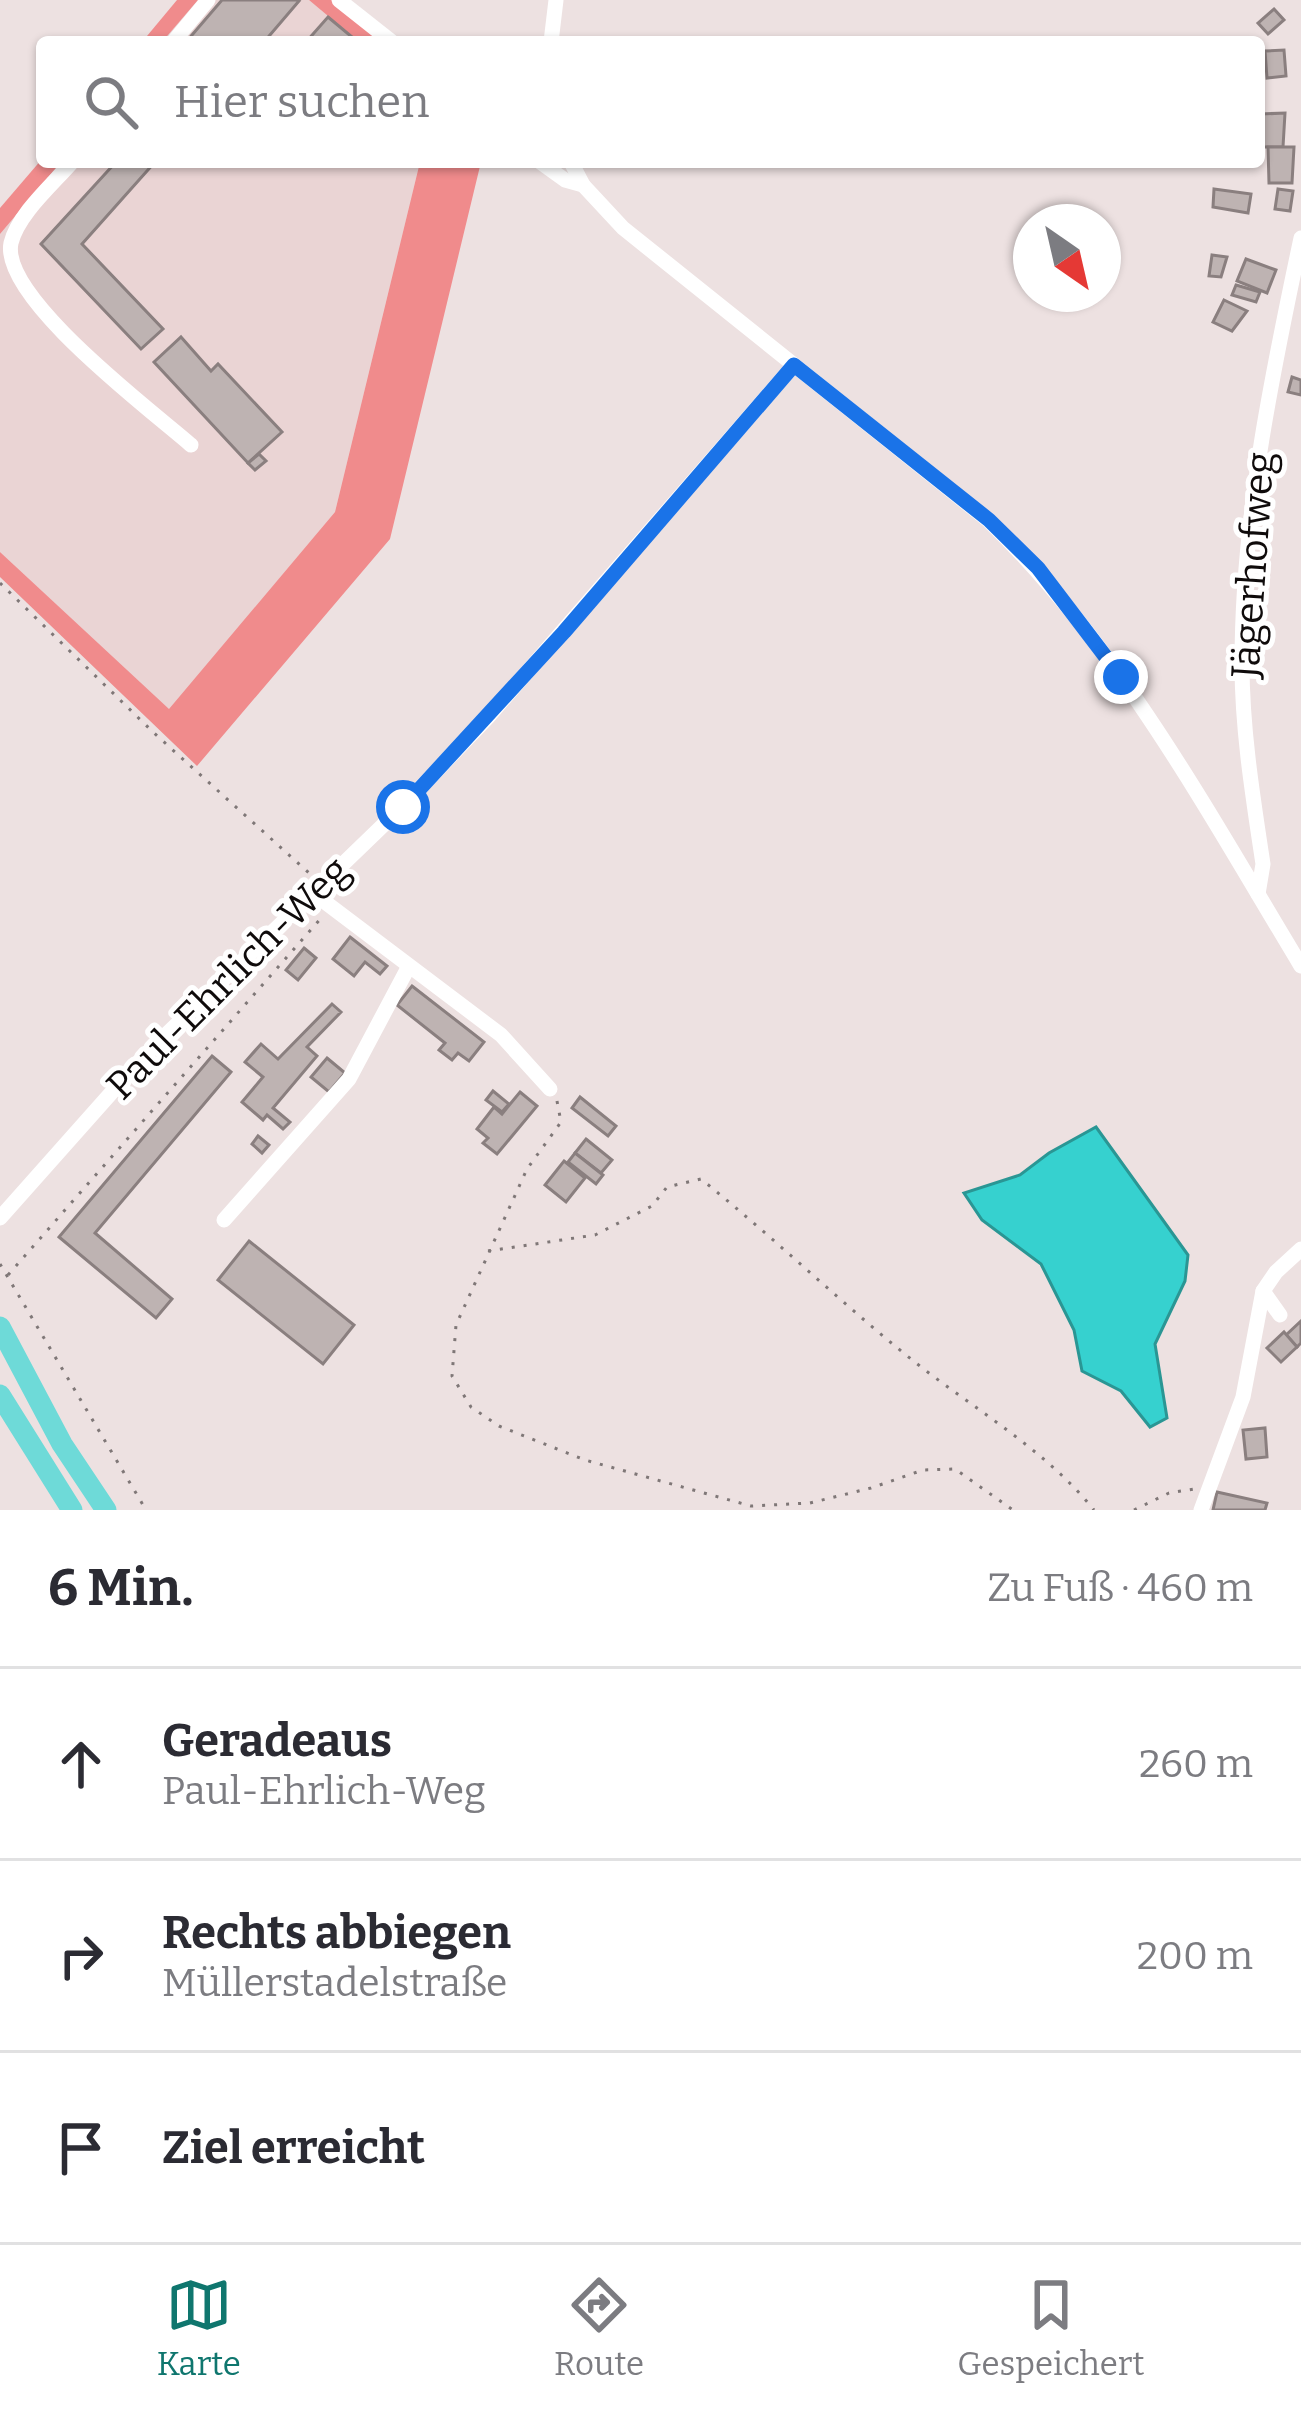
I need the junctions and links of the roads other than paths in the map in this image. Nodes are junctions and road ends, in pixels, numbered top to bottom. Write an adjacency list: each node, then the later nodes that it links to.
1 (208, 0): 4 (street)
2 (339, 0): 5 (street)
3 (556, 0): 6 (street)
4 (178, 36)
5 (384, 36)
6 (552, 36)
7 (67, 168): 15 (street)
8 (548, 168): 10 (street)
9 (574, 168): 10 (street)
10 (583, 185): 14 (street)
11 (1301, 238): 12 (street, Jägerhofweg)
12 (1281, 330): 13 (street); 17 (street, Jägerhofweg)
13 (1301, 338)
14 (794, 365): 16 (street, Paul-Ehrlich-Weg); 17 (street)
15 (190, 445)
16 (317, 889): 18 (street); 21 (street, Paul-Ehrlich-Weg)
17 (1258, 894): 19 (street)
18 (409, 966): 20 (street); 22 (street)
19 (1301, 966)
20 (550, 1089)
21 (0, 1218)
22 (224, 1220)
23 (1301, 1249): 24 (street)
24 (1264, 1292): 25 (street); 30 (street)
25 (1280, 1316)
26 (0, 1327): 29 (highway)
27 (0, 1395): 28 (highway)
28 (72, 1510)
29 (106, 1510)
30 (1201, 1510)

